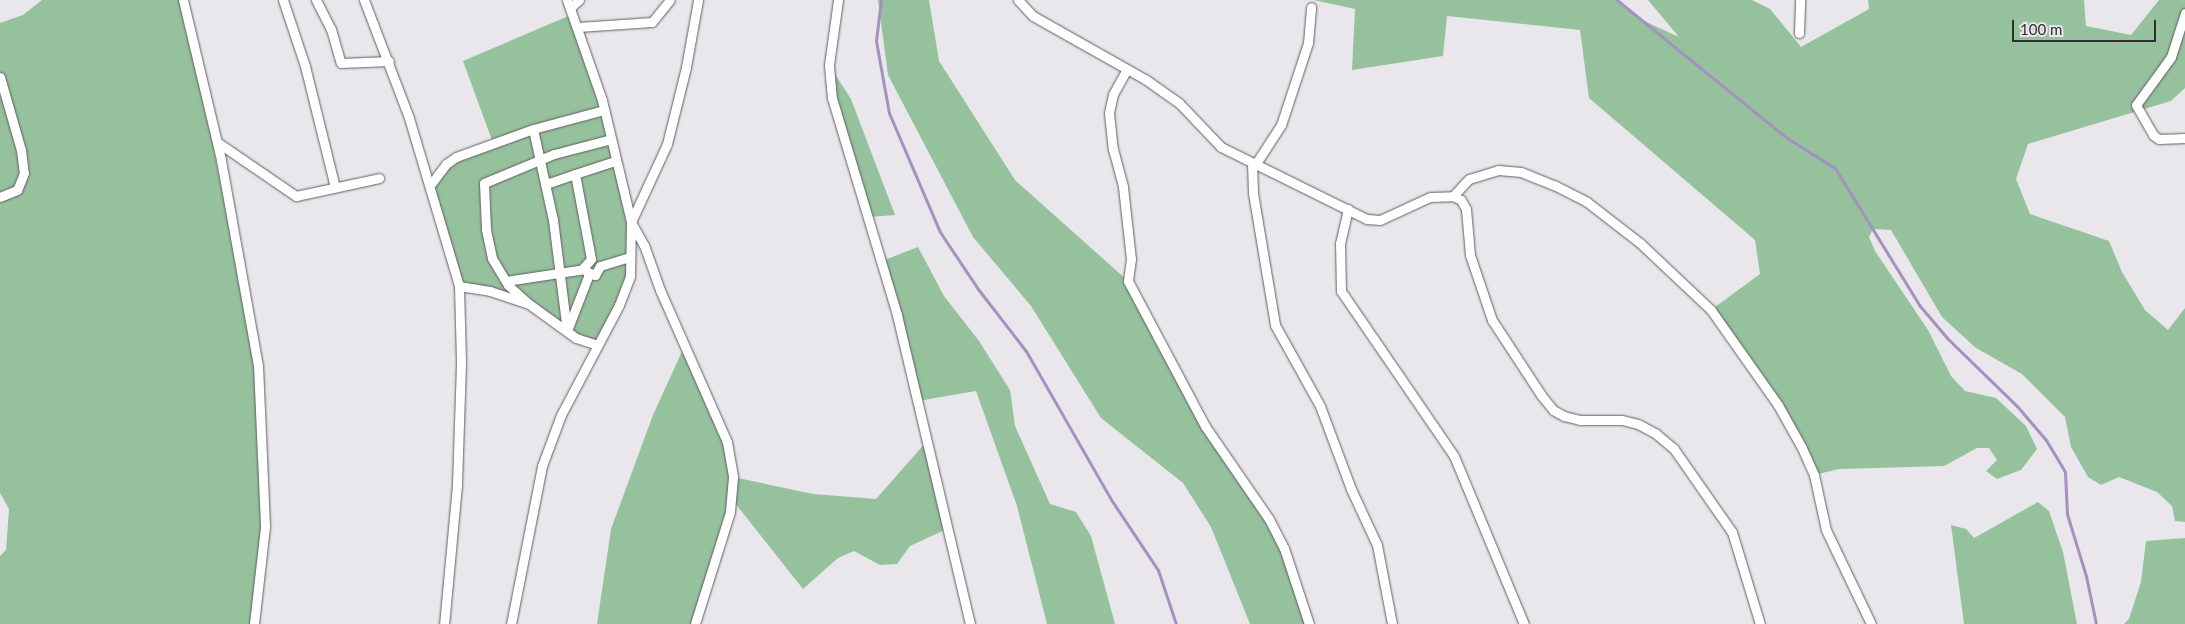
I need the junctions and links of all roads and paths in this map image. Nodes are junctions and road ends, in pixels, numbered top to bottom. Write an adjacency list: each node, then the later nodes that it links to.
1 (183, 0): 23 (street)
2 (283, 0): 31 (street)
3 (316, 0): 16 (street)
4 (364, 0): 16 (street)
5 (578, 0): 11 (street)
6 (670, 0): 14 (street)
7 (698, 0): 35 (street)
8 (838, 0): 48 (street)
9 (1018, 0): 17 (street)
10 (1800, 0): 15 (street)
11 (569, 4): 14 (street)
12 (1311, 7): 26 (street)
13 (2185, 12): 21 (street)
14 (578, 27): 19 (street)
15 (1799, 33)
16 (389, 61): 29 (street)
17 (1127, 69): 26 (street); 49 (street)
18 (0, 77): 33 (street)
19 (604, 110): 20 (street); 22 (street)
20 (533, 129): 24 (street); 29 (street)
21 (2185, 138)
22 (610, 139): 24 (street); 25 (street)
23 (217, 142): 31 (street); 44 (street)
24 (539, 160): 30 (street); 39 (street)
25 (615, 161): 27 (street); 35 (street)
26 (1254, 164): 34 (street); 50 (street)
27 (575, 174): 30 (street); 38 (street)
28 (378, 178): 31 (street)
29 (431, 184): 40 (street)
30 (546, 184): 37 (street)
31 (335, 187)
32 (1453, 196): 34 (street); 52 (street); 53 (street)
33 (0, 197)
34 (1348, 209): 51 (street)
35 (631, 222): 36 (street); 47 (street)
36 (630, 258): 38 (street); 43 (street)
37 (561, 272): 38 (street); 39 (street); 42 (street)
38 (587, 272): 42 (street)
39 (506, 281): 41 (street)
40 (459, 286): 41 (street); 45 (street)
41 (529, 304): 42 (street)
42 (567, 331): 43 (street)
43 (597, 345): 46 (street)
44 (254, 624)
45 (444, 624)
46 (511, 624)
47 (695, 624)
48 (970, 624)
49 (1310, 624)
50 (1392, 624)
51 (1524, 624)
52 (1760, 624)
53 (1871, 624)

